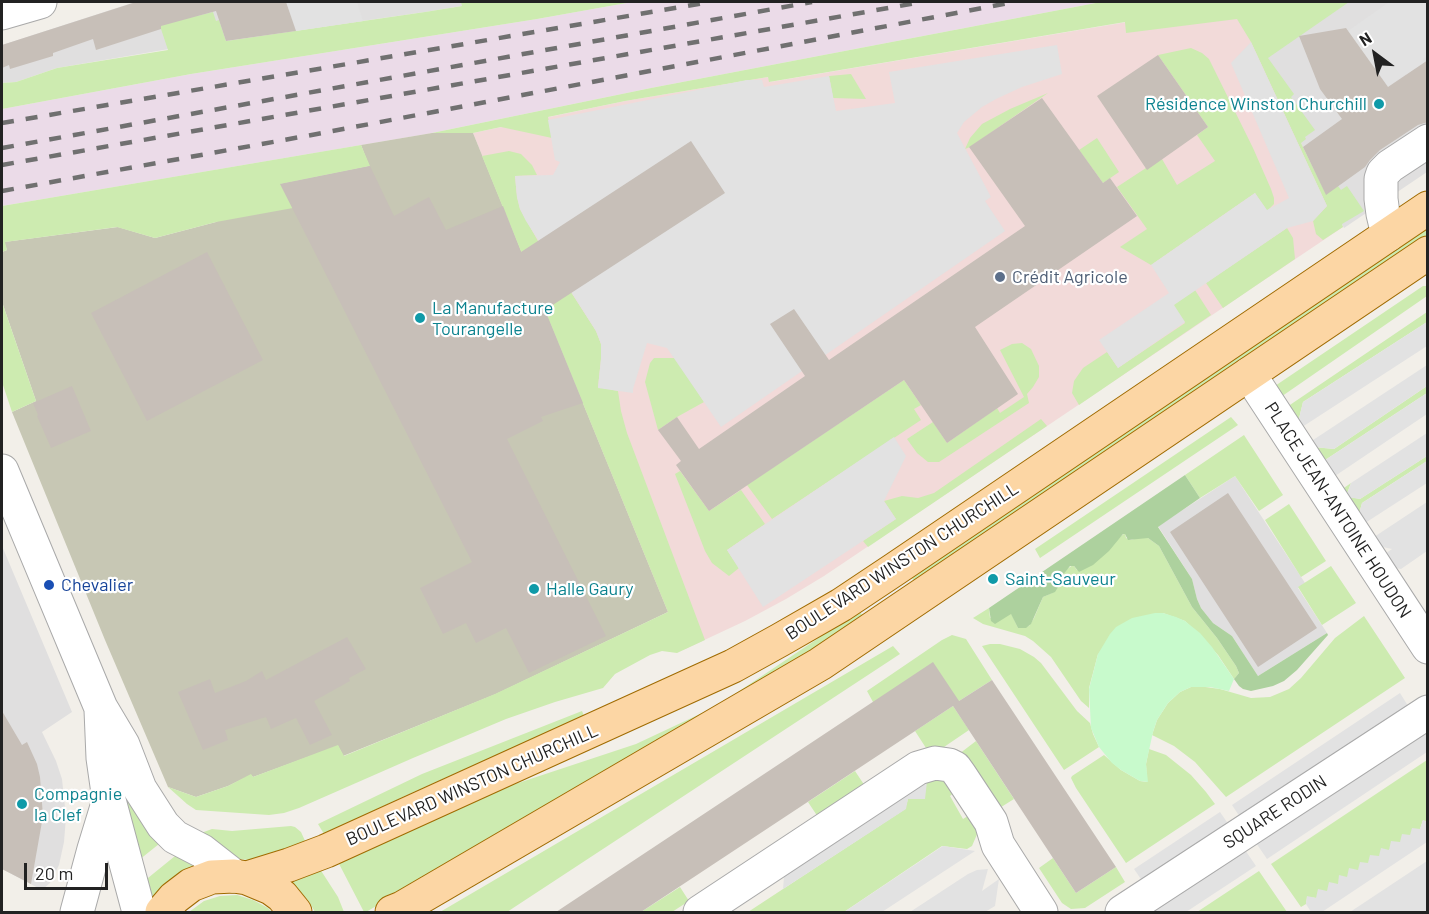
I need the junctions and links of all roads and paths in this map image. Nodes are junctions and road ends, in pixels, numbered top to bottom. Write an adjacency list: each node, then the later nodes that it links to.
1 (40, 2): 2 (street)
2 (2, 14)
3 (1428, 141): 5 (street)
4 (1428, 208): 5 (main road, BOULEVARD WINSTON CHURCHILL)
5 (1388, 235): 13 (main road, BOULEVARD WINSTON CHURCHILL)
6 (1427, 253): 7 (main road, BOULEVARD WINSTON CHURCHILL)
7 (1249, 374): 9 (street, PLACE JEAN-ANTOINE HOUDON); 18 (main road, BOULEVARD WINSTON CHURCHILL)
8 (2, 471): 10 (street)
9 (1428, 647)
10 (101, 708): 12 (street); 13 (street)
11 (1428, 712): 21 (street, SQUARE RODIN)
12 (109, 800): 14 (street); 15 (street)
13 (240, 877): 16 (main road, BOULEVARD WINSTON CHURCHILL); 17 (main road)
14 (80, 904)
15 (139, 912)
16 (162, 912)
17 (295, 912)
18 (392, 912)
19 (700, 912): 20 (street)
20 (1041, 912)
21 (1122, 912)

